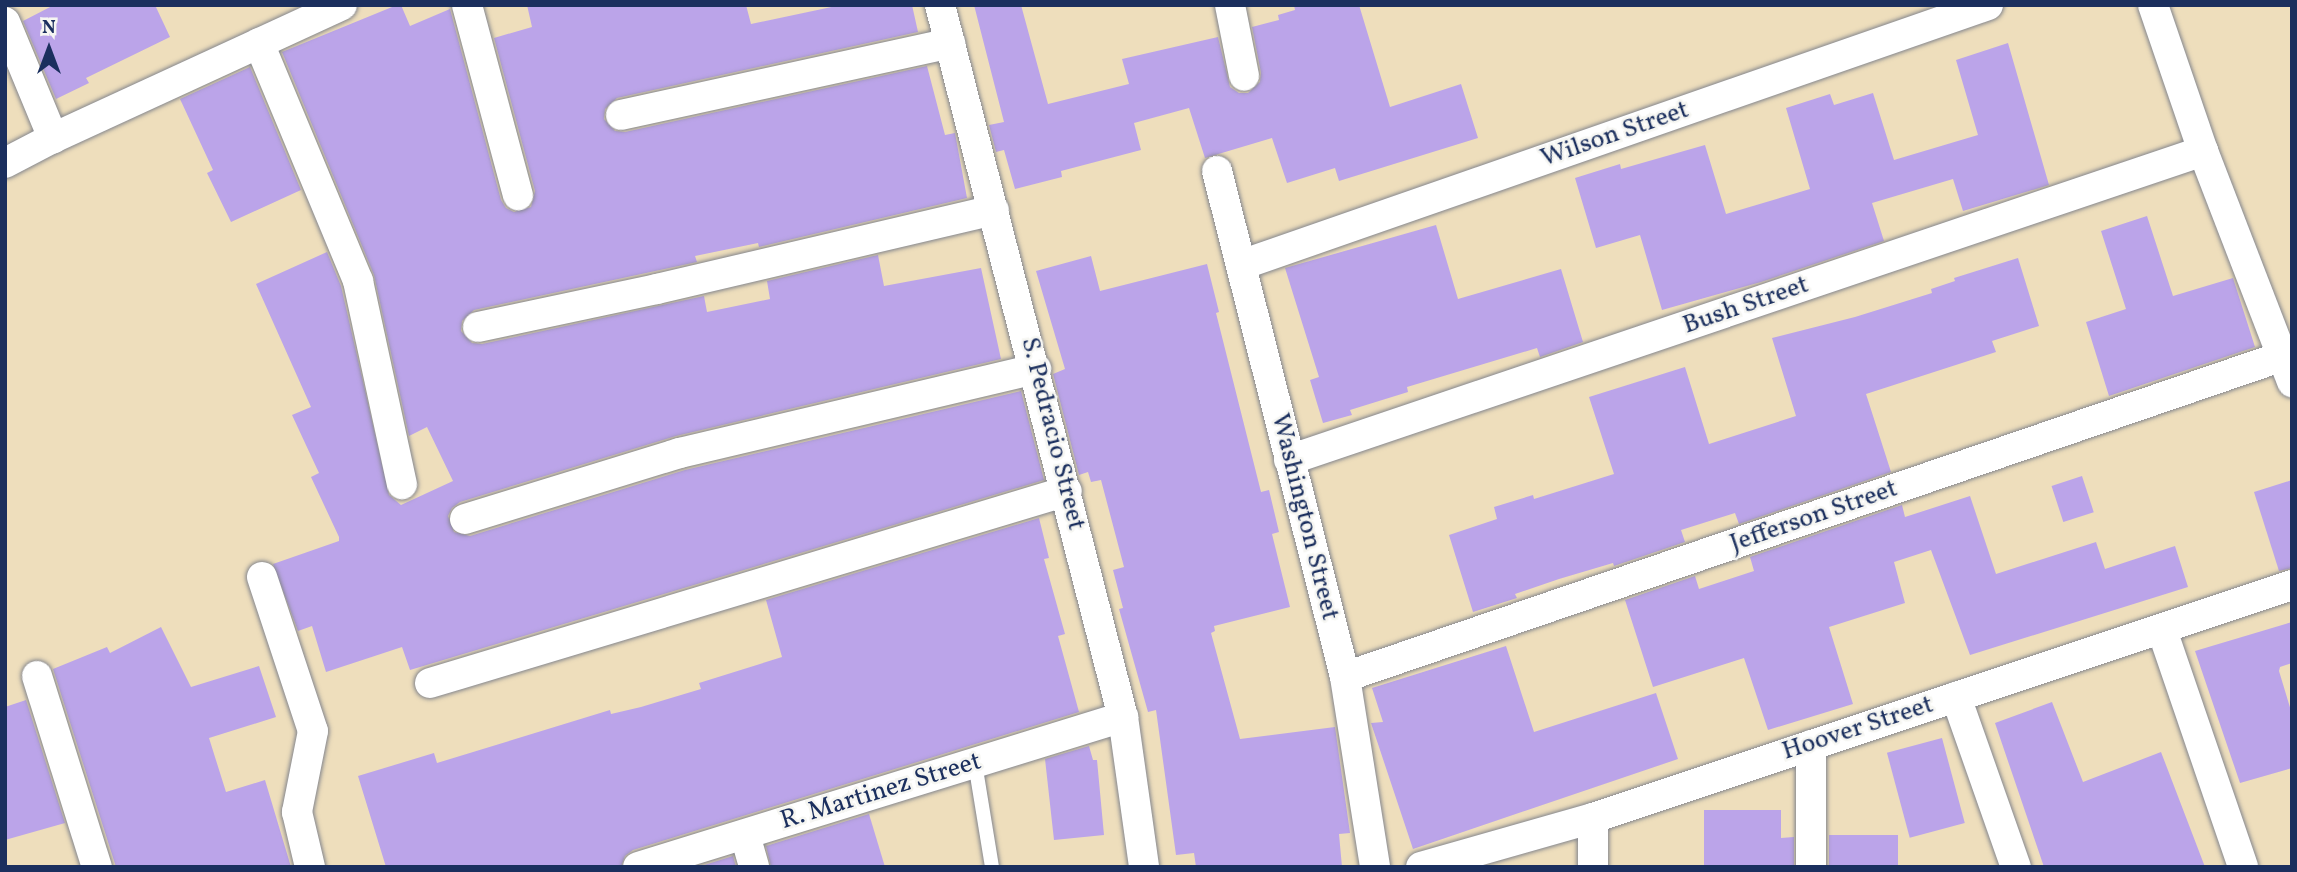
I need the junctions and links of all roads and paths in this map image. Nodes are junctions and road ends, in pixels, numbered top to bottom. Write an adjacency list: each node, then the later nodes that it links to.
1 (342, 5): 8 (street)
2 (467, 5): 16 (street)
3 (940, 5): 9 (street, S. Pedracio Street)
4 (1230, 5): 10 (street)
5 (1988, 5): 18 (street, Wilson Street)
6 (2153, 5): 13 (street)
7 (5, 22): 12 (street)
8 (259, 43): 12 (street); 23 (street)
9 (950, 43): 11 (street); 17 (street, S. Pedracio Street)
10 (1244, 76)
11 (621, 116)
12 (53, 138): 14 (street)
13 (2203, 151): 21 (street); 22 (street, Bush Street)
14 (5, 163)
15 (1217, 171): 18 (street, Washington Street)
16 (518, 195)
17 (994, 210): 19 (street); 20 (street, S. Pedracio Street)
18 (1241, 265): 22 (street, Washington Street)
19 (478, 327)
20 (1036, 369): 24 (street, S. Pedracio Street); 25 (street)
21 (2288, 369): 30 (street, Jefferson Street)
22 (1289, 460): 30 (street, Washington Street)
23 (402, 484)
24 (1067, 491): 31 (street); 33 (street, S. Pedracio Street)
25 (466, 519)
26 (262, 578): 39 (street)
27 (2292, 585): 28 (street, Hoover Street)
28 (2162, 630): 32 (street, Hoover Street); 49 (street)
29 (37, 676): 38 (street)
30 (1345, 677): 44 (street, Washington Street)
31 (430, 683)
32 (1956, 697): 34 (street, Hoover Street); 48 (street)
33 (1124, 717): 35 (street, R. Martinez Street); 43 (street, S. Pedracio Street)
34 (1811, 745): 36 (street, Hoover Street); 47 (street)
35 (975, 763): 37 (street, R. Martinez Street); 42 (lane)
36 (1593, 818): 45 (street, Hoover Street); 46 (street)
37 (745, 835): 40 (street, R. Martinez Street); 41 (street)
38 (97, 867)
39 (310, 867)
40 (638, 867)
41 (754, 867)
42 (992, 867)
43 (1144, 867)
44 (1376, 867)
45 (1421, 867)
46 (1593, 867)
47 (1811, 867)
48 (2016, 867)
49 (2244, 867)

